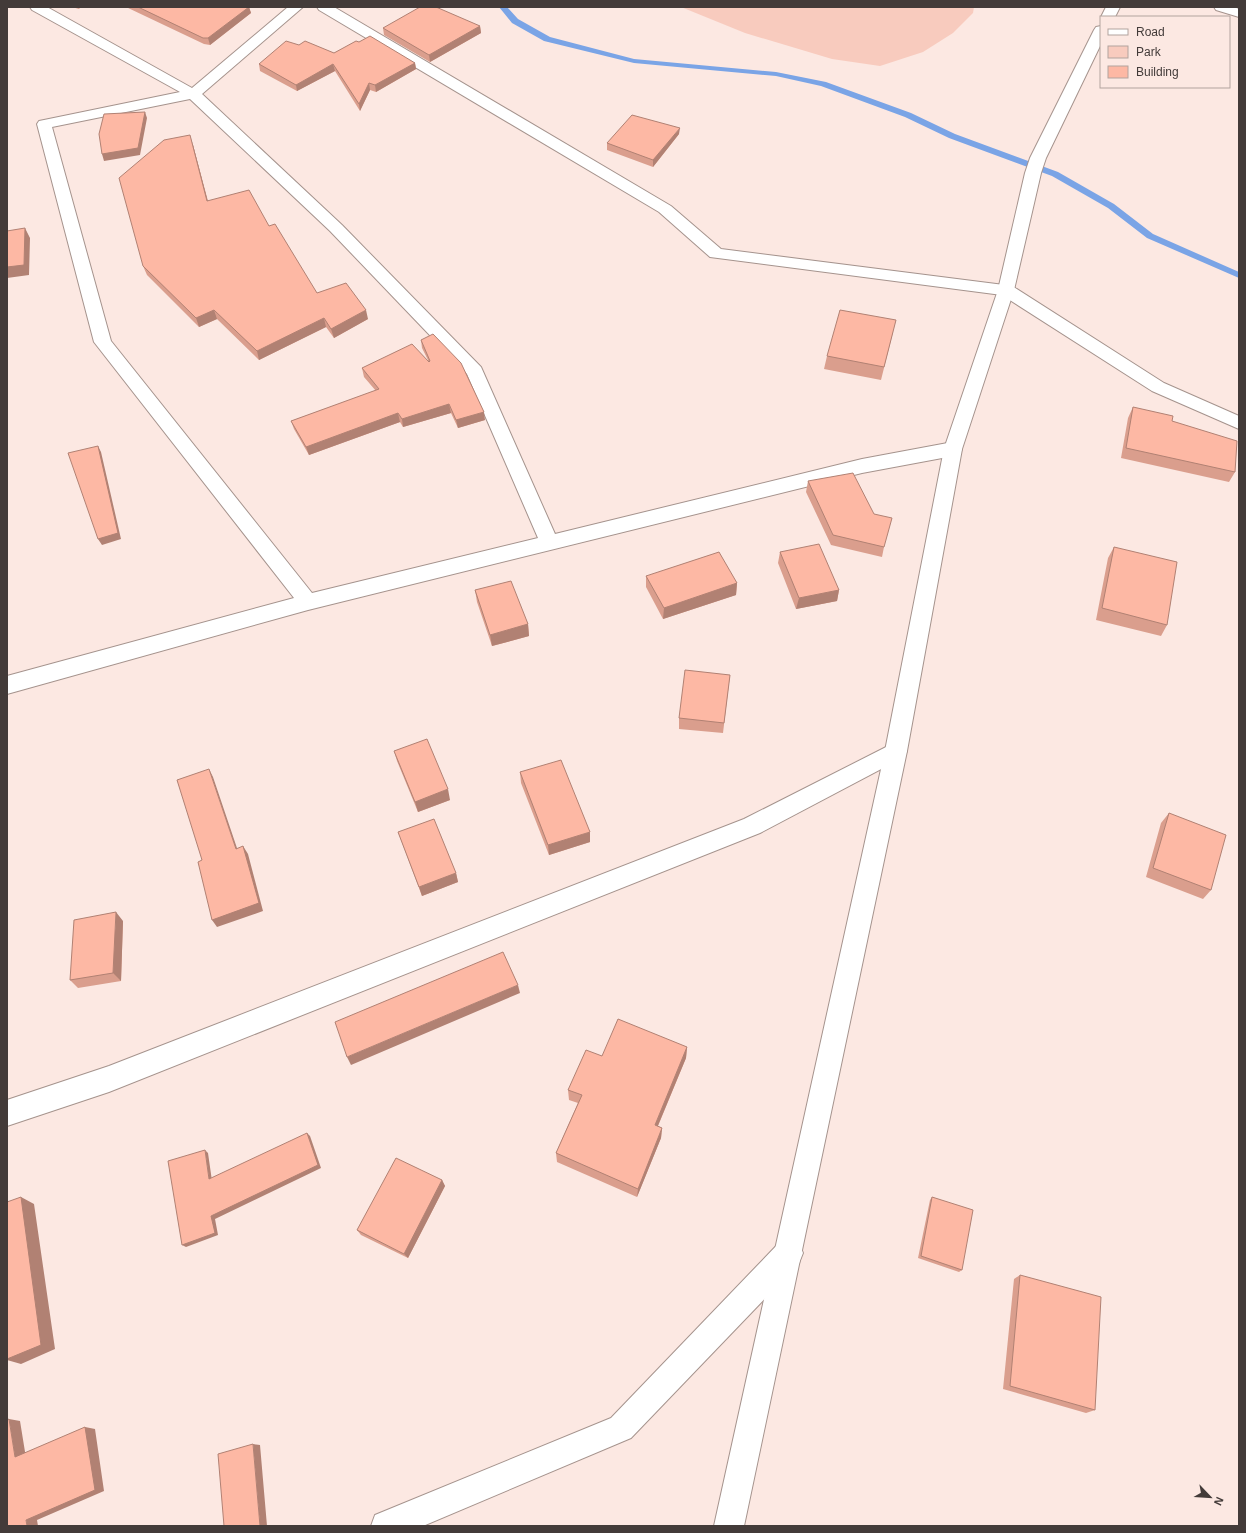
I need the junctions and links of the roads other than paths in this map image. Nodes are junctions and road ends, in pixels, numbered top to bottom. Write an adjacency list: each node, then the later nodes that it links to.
1 (37, 7): 9 (street)
2 (296, 7): 9 (street)
3 (324, 7): 10 (street)
4 (1114, 7): 7 (street)
5 (1221, 7): 6 (street)
6 (1239, 13)
7 (1109, 16)
8 (1100, 32): 10 (street)
9 (193, 94): 13 (street); 14 (street)
10 (1006, 290): 11 (street); 12 (street)
11 (1239, 423)
12 (953, 449): 13 (street); 16 (street)
13 (550, 542): 14 (street)
14 (308, 602): 15 (street)
15 (7, 685)
16 (896, 750): 17 (street); 18 (street)
17 (7, 1114)
18 (789, 1253): 19 (street); 20 (street)
19 (386, 1526)
20 (729, 1526)

